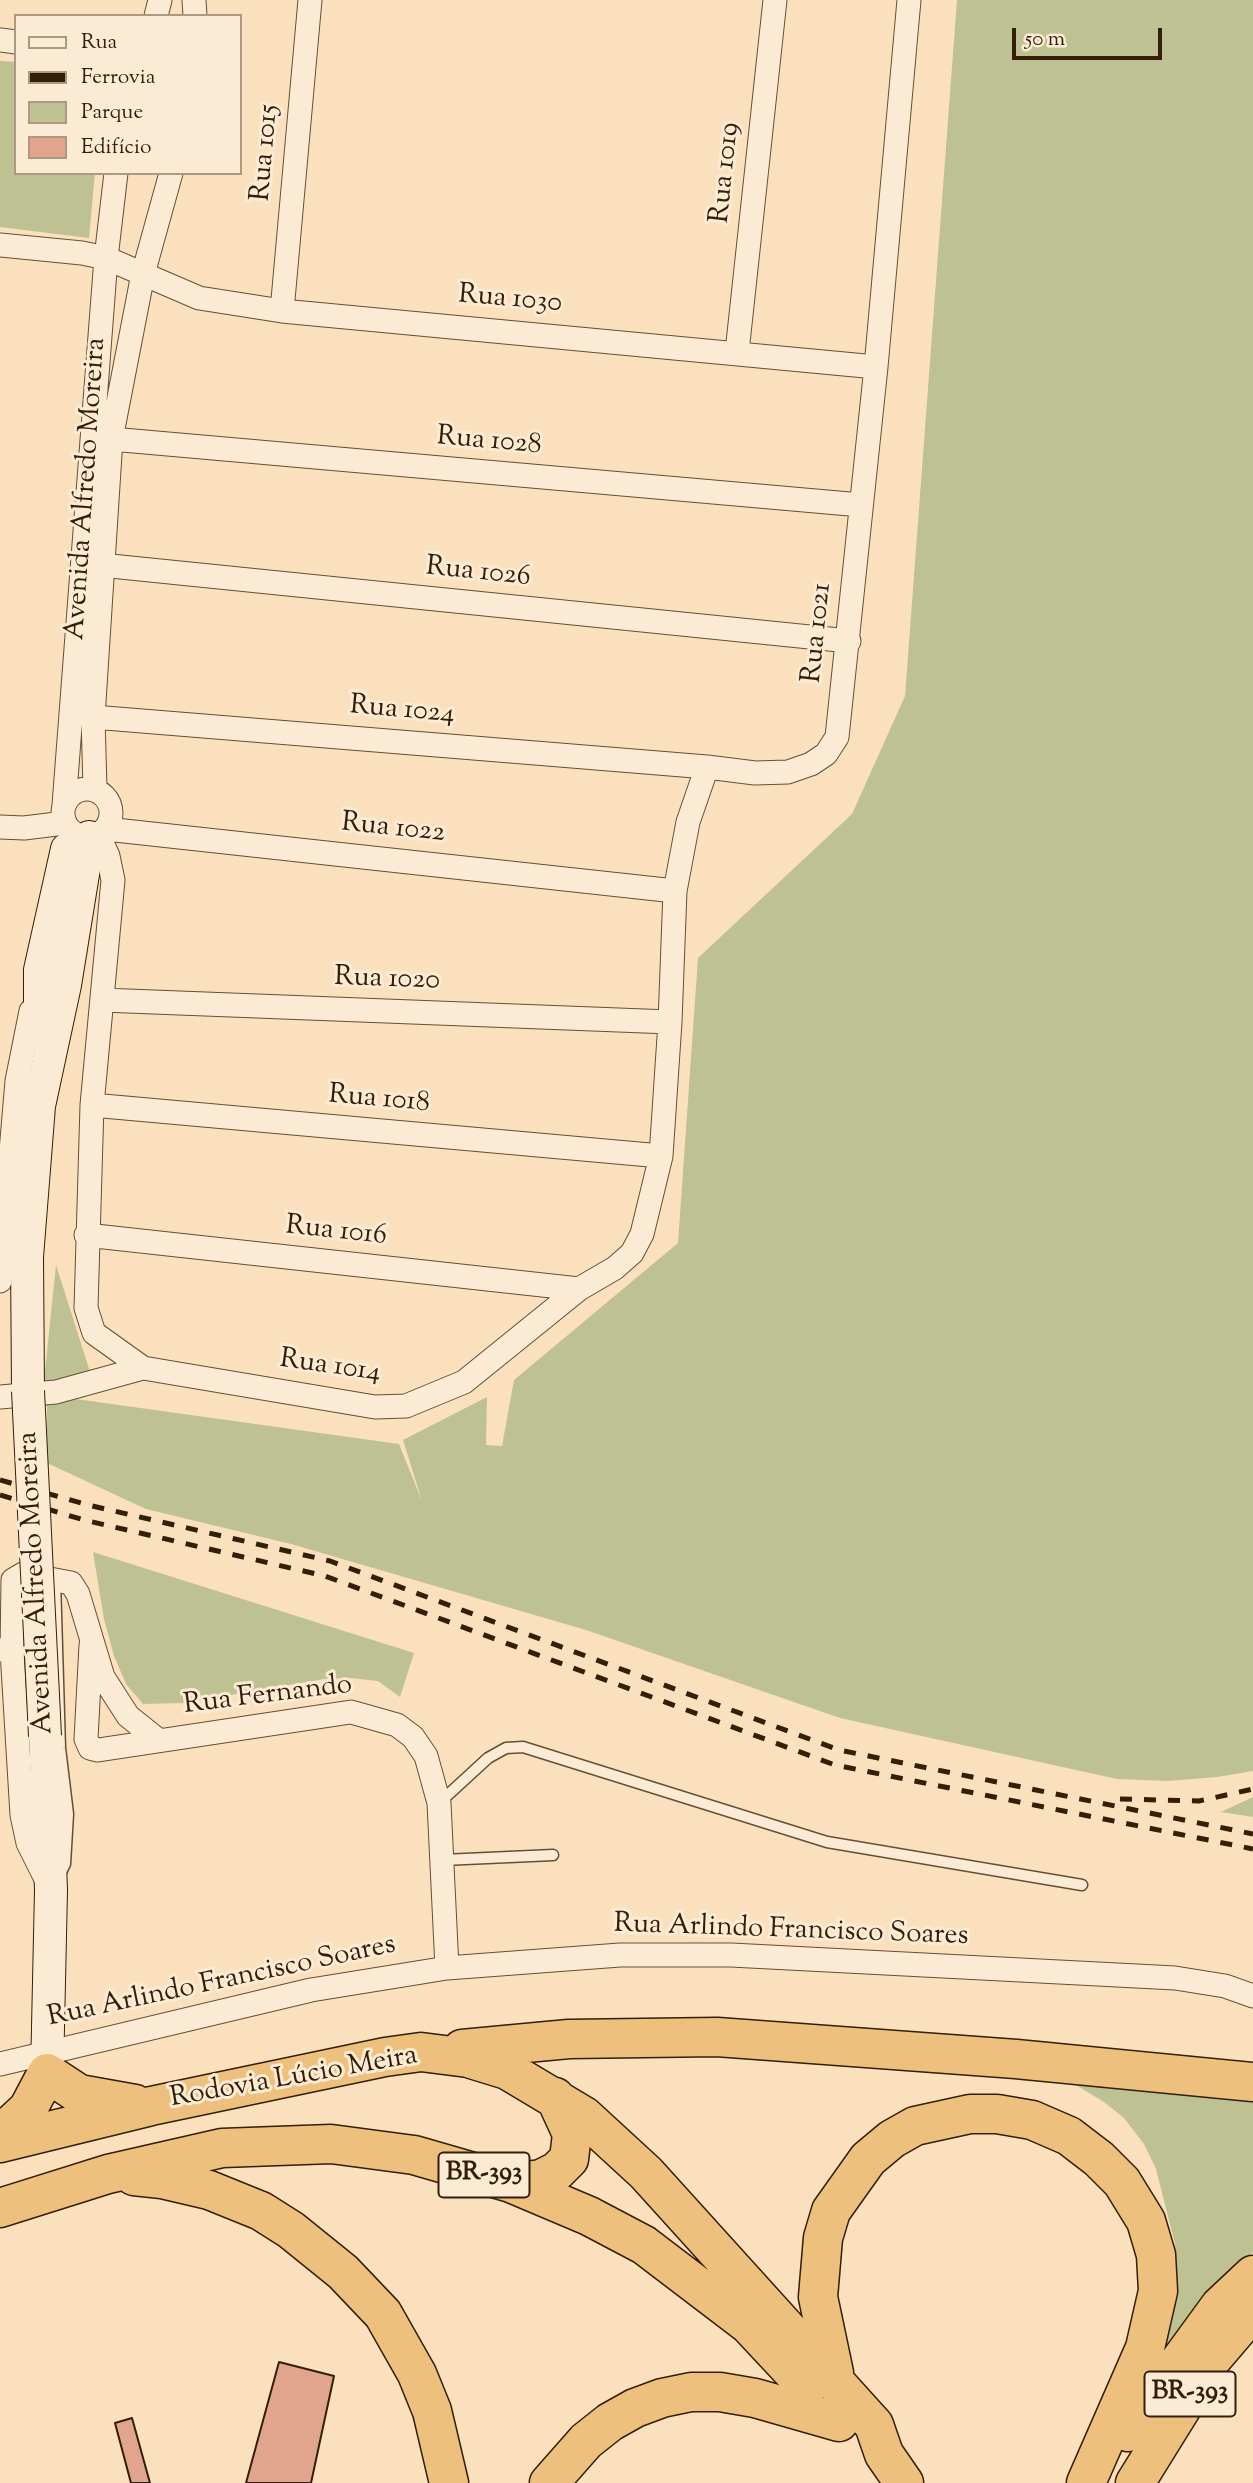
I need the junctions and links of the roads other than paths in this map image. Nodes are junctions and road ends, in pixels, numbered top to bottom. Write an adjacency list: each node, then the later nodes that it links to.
1 (310, 0): 9 (street, Rua 1015)
2 (775, 0): 10 (street, Rua 1019)
3 (909, 0): 11 (street, Rua 1021)
4 (116, 175): 7 (street, Avenida Alfredo Moreira)
5 (170, 175): 8 (street, Avenida Alfredo Moreira)
6 (0, 245): 7 (street, Rua 1030)
7 (106, 258): 8 (street, Rua 1030); 19 (street, Avenida Alfredo Moreira)
8 (143, 274): 9 (street, Rua 1030); 12 (street, Avenida Alfredo Moreira)
9 (282, 311): 10 (street, Rua 1030)
10 (737, 352): 11 (street, Rua 1030)
11 (876, 367): 13 (street, Rua 1021)
12 (111, 439): 13 (street, Rua 1028); 14 (street, Avenida Alfredo Moreira)
13 (861, 505): 15 (street, Rua 1021)
14 (102, 565): 15 (street, Rua 1026); 16 (street, Avenida Alfredo Moreira)
15 (849, 641): 17 (street, Rua 1021)
16 (93, 717): 17 (street, Rua 1024); 18 (street, Avenida Alfredo Moreira)
17 (707, 767): 21 (street)
18 (95, 789): 19 (street); 19 (street)
19 (82, 826): 20 (street); 21 (street, Rua 1022); 22 (street, Avenida Alfredo Moreira); 23 (street, Avenida Alfredo Moreira); 25 (street, Avenida Alfredo Moreira)
20 (0, 827)
21 (675, 891): 24 (street)
22 (40, 970): 25 (street, Avenida Alfredo Moreira); 29 (street, Avenida Alfredo Moreira)
23 (102, 1000): 24 (street, Rua 1020); 26 (street, Avenida Alfredo Moreira)
24 (670, 1022): 27 (street)
25 (40, 1100): 41 (street, Avenida Alfredo Moreira, bridge)
26 (92, 1105): 27 (street, Rua 1018); 28 (street, Avenida Alfredo Moreira)
27 (661, 1156): 30 (street, Rua 1014)
28 (86, 1235): 30 (street, Rua 1016); 31 (street, Avenida Alfredo Moreira)
29 (0, 1281)
30 (579, 1289): 31 (street, Rua 1014)
31 (143, 1368): 32 (street, Rua 1014)
32 (0, 1397)
33 (55, 1580): 34 (street); 35 (street); 41 (lane)
34 (91, 1645): 36 (street); 36 (street, Rua Fernando)
35 (6, 1651): 41 (street)
36 (158, 1740): 37 (street, Rua Fernando)
37 (439, 1803): 39 (street, Rua Fernando); 40 (lane)
38 (553, 1855): 39 (lane)
39 (443, 1860): 42 (street, Rua Fernando)
40 (1082, 1885)
41 (51, 1890): 45 (street, Avenida Alfredo Moreira)
42 (447, 1968): 43 (street, Rua Arlindo Francisco Soares); 45 (street, Rua Arlindo Francisco Soares)
43 (1253, 1996)
44 (421, 2052): 47 (highway); 48 (highway, Rodovia Lúcio Meira / BR-393); 49 (highway, Rodovia Lúcio Meira / BR-393)
45 (47, 2062): 46 (street, Rua Arlindo Francisco Soares); 49 (highway); 50 (highway)
46 (0, 2064)
47 (1253, 2082)
48 (555, 2097): 53 (highway); 59 (highway, Rodovia Lúcio Meira / BR-393)
49 (150, 2106): 51 (highway, Rodovia Lúcio Meira / BR-393)
50 (0, 2135)
51 (0, 2143)
52 (108, 2174): 53 (highway, Rodovia Lúcio Meira / BR-393); 54 (highway, Rodovia Lúcio Meira / BR-393); 62 (highway)
53 (511, 2183): 60 (highway, Rodovia Lúcio Meira / BR-393)
54 (0, 2208)
55 (1253, 2275): 65 (highway)
56 (1253, 2311): 58 (highway, BR-393)
57 (1253, 2338): 58 (highway)
58 (1212, 2359): 66 (highway, BR-393)
59 (836, 2378): 61 (highway, Rodovia Lúcio Meira / BR-393); 64 (highway)
60 (839, 2422): 61 (highway, Rodovia Lúcio Meira / BR-393); 63 (highway)
61 (894, 2469)
62 (449, 2483)
63 (550, 2483)
64 (1086, 2483)
65 (1094, 2483)
66 (1135, 2483)

